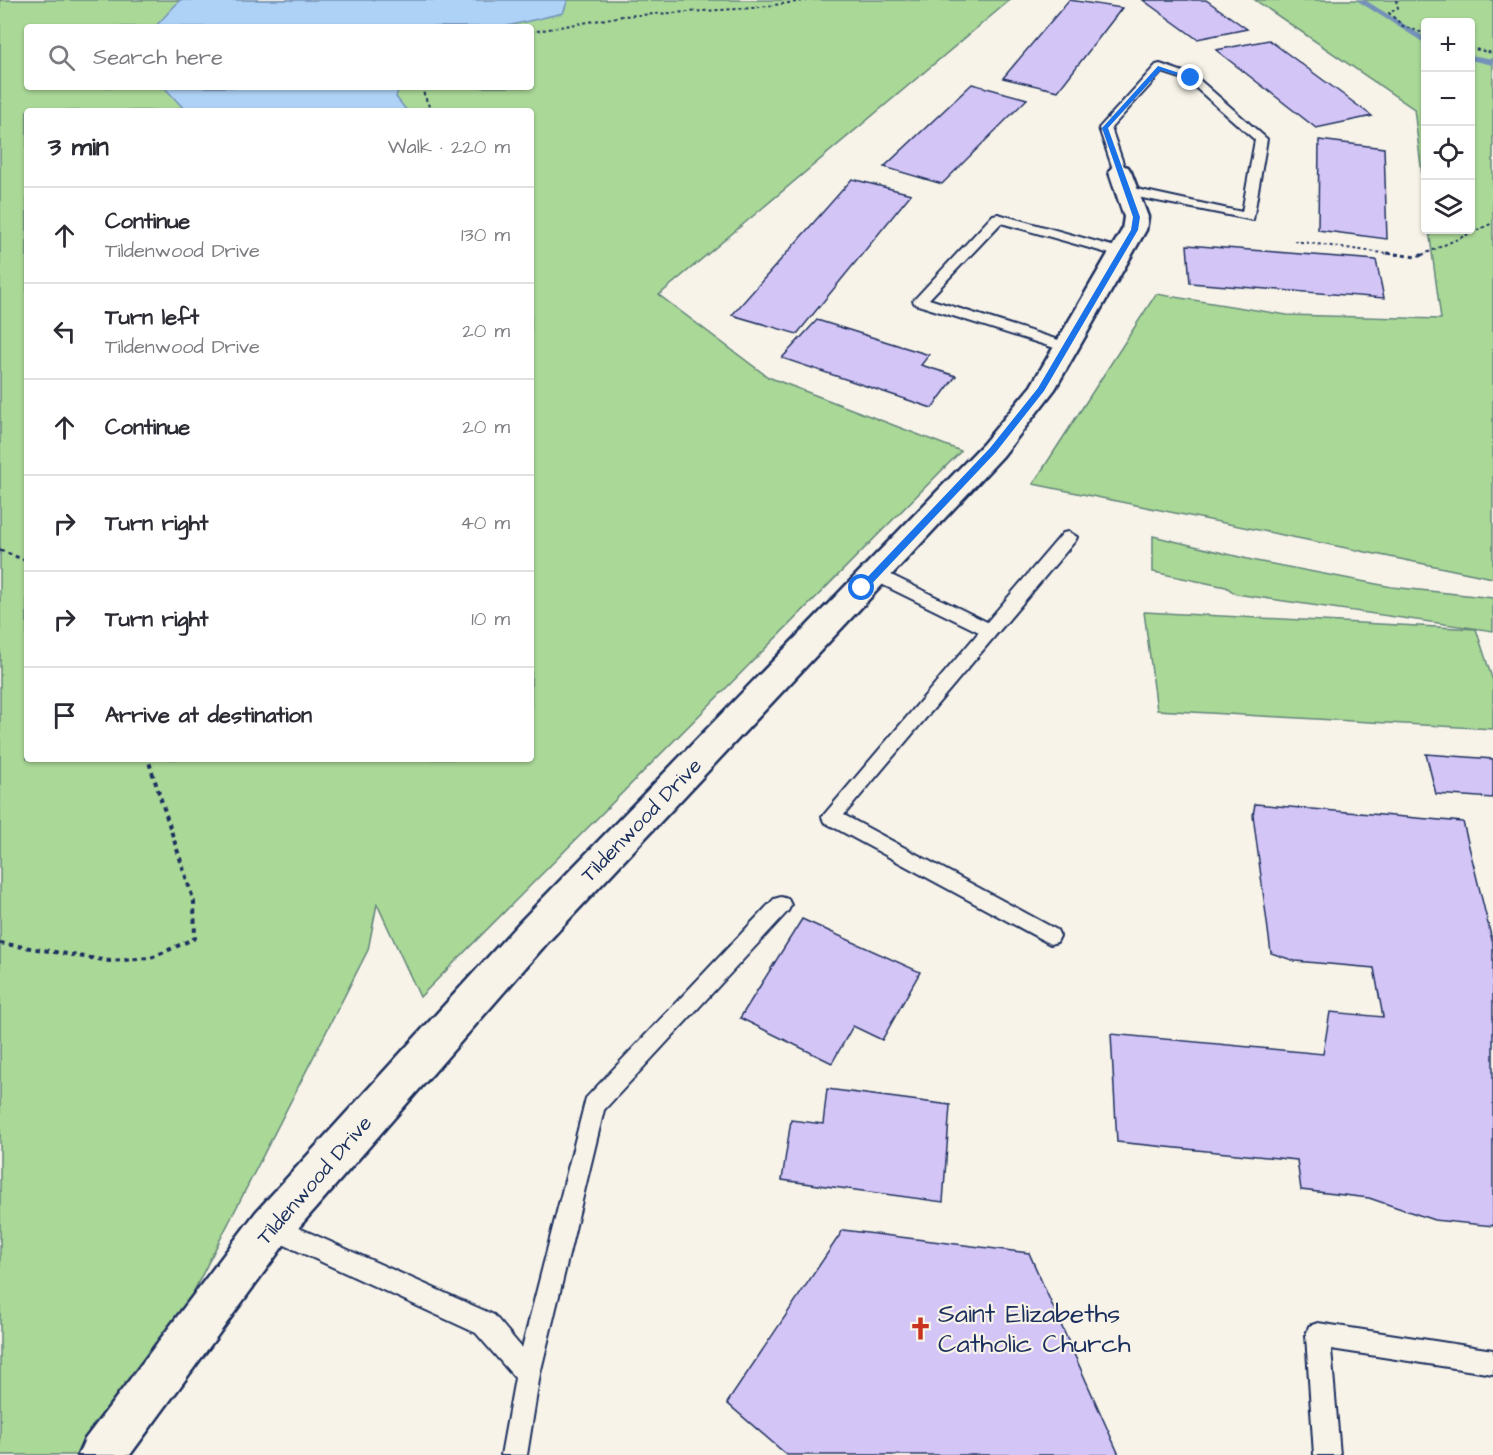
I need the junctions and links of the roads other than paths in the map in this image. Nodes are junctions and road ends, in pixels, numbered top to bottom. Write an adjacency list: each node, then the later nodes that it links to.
1 (1123, 181): 1 (lane); 2 (street, Tildenwood Drive)
2 (1121, 253): 3 (street, Tildenwood Drive); 3 (lane)
3 (1066, 347): 5 (street, Tildenwood Drive)
4 (1069, 537): 6 (lane)
5 (875, 574): 6 (lane); 9 (street, Tildenwood Drive)
6 (990, 630): 8 (lane)
7 (781, 905): 11 (lane)
8 (1050, 936)
9 (271, 1227): 11 (lane); 12 (street, Tildenwood Drive)
10 (1493, 1362): 14 (lane)
11 (528, 1374): 13 (lane)
12 (100, 1455)
13 (514, 1455)
14 (1327, 1455)

